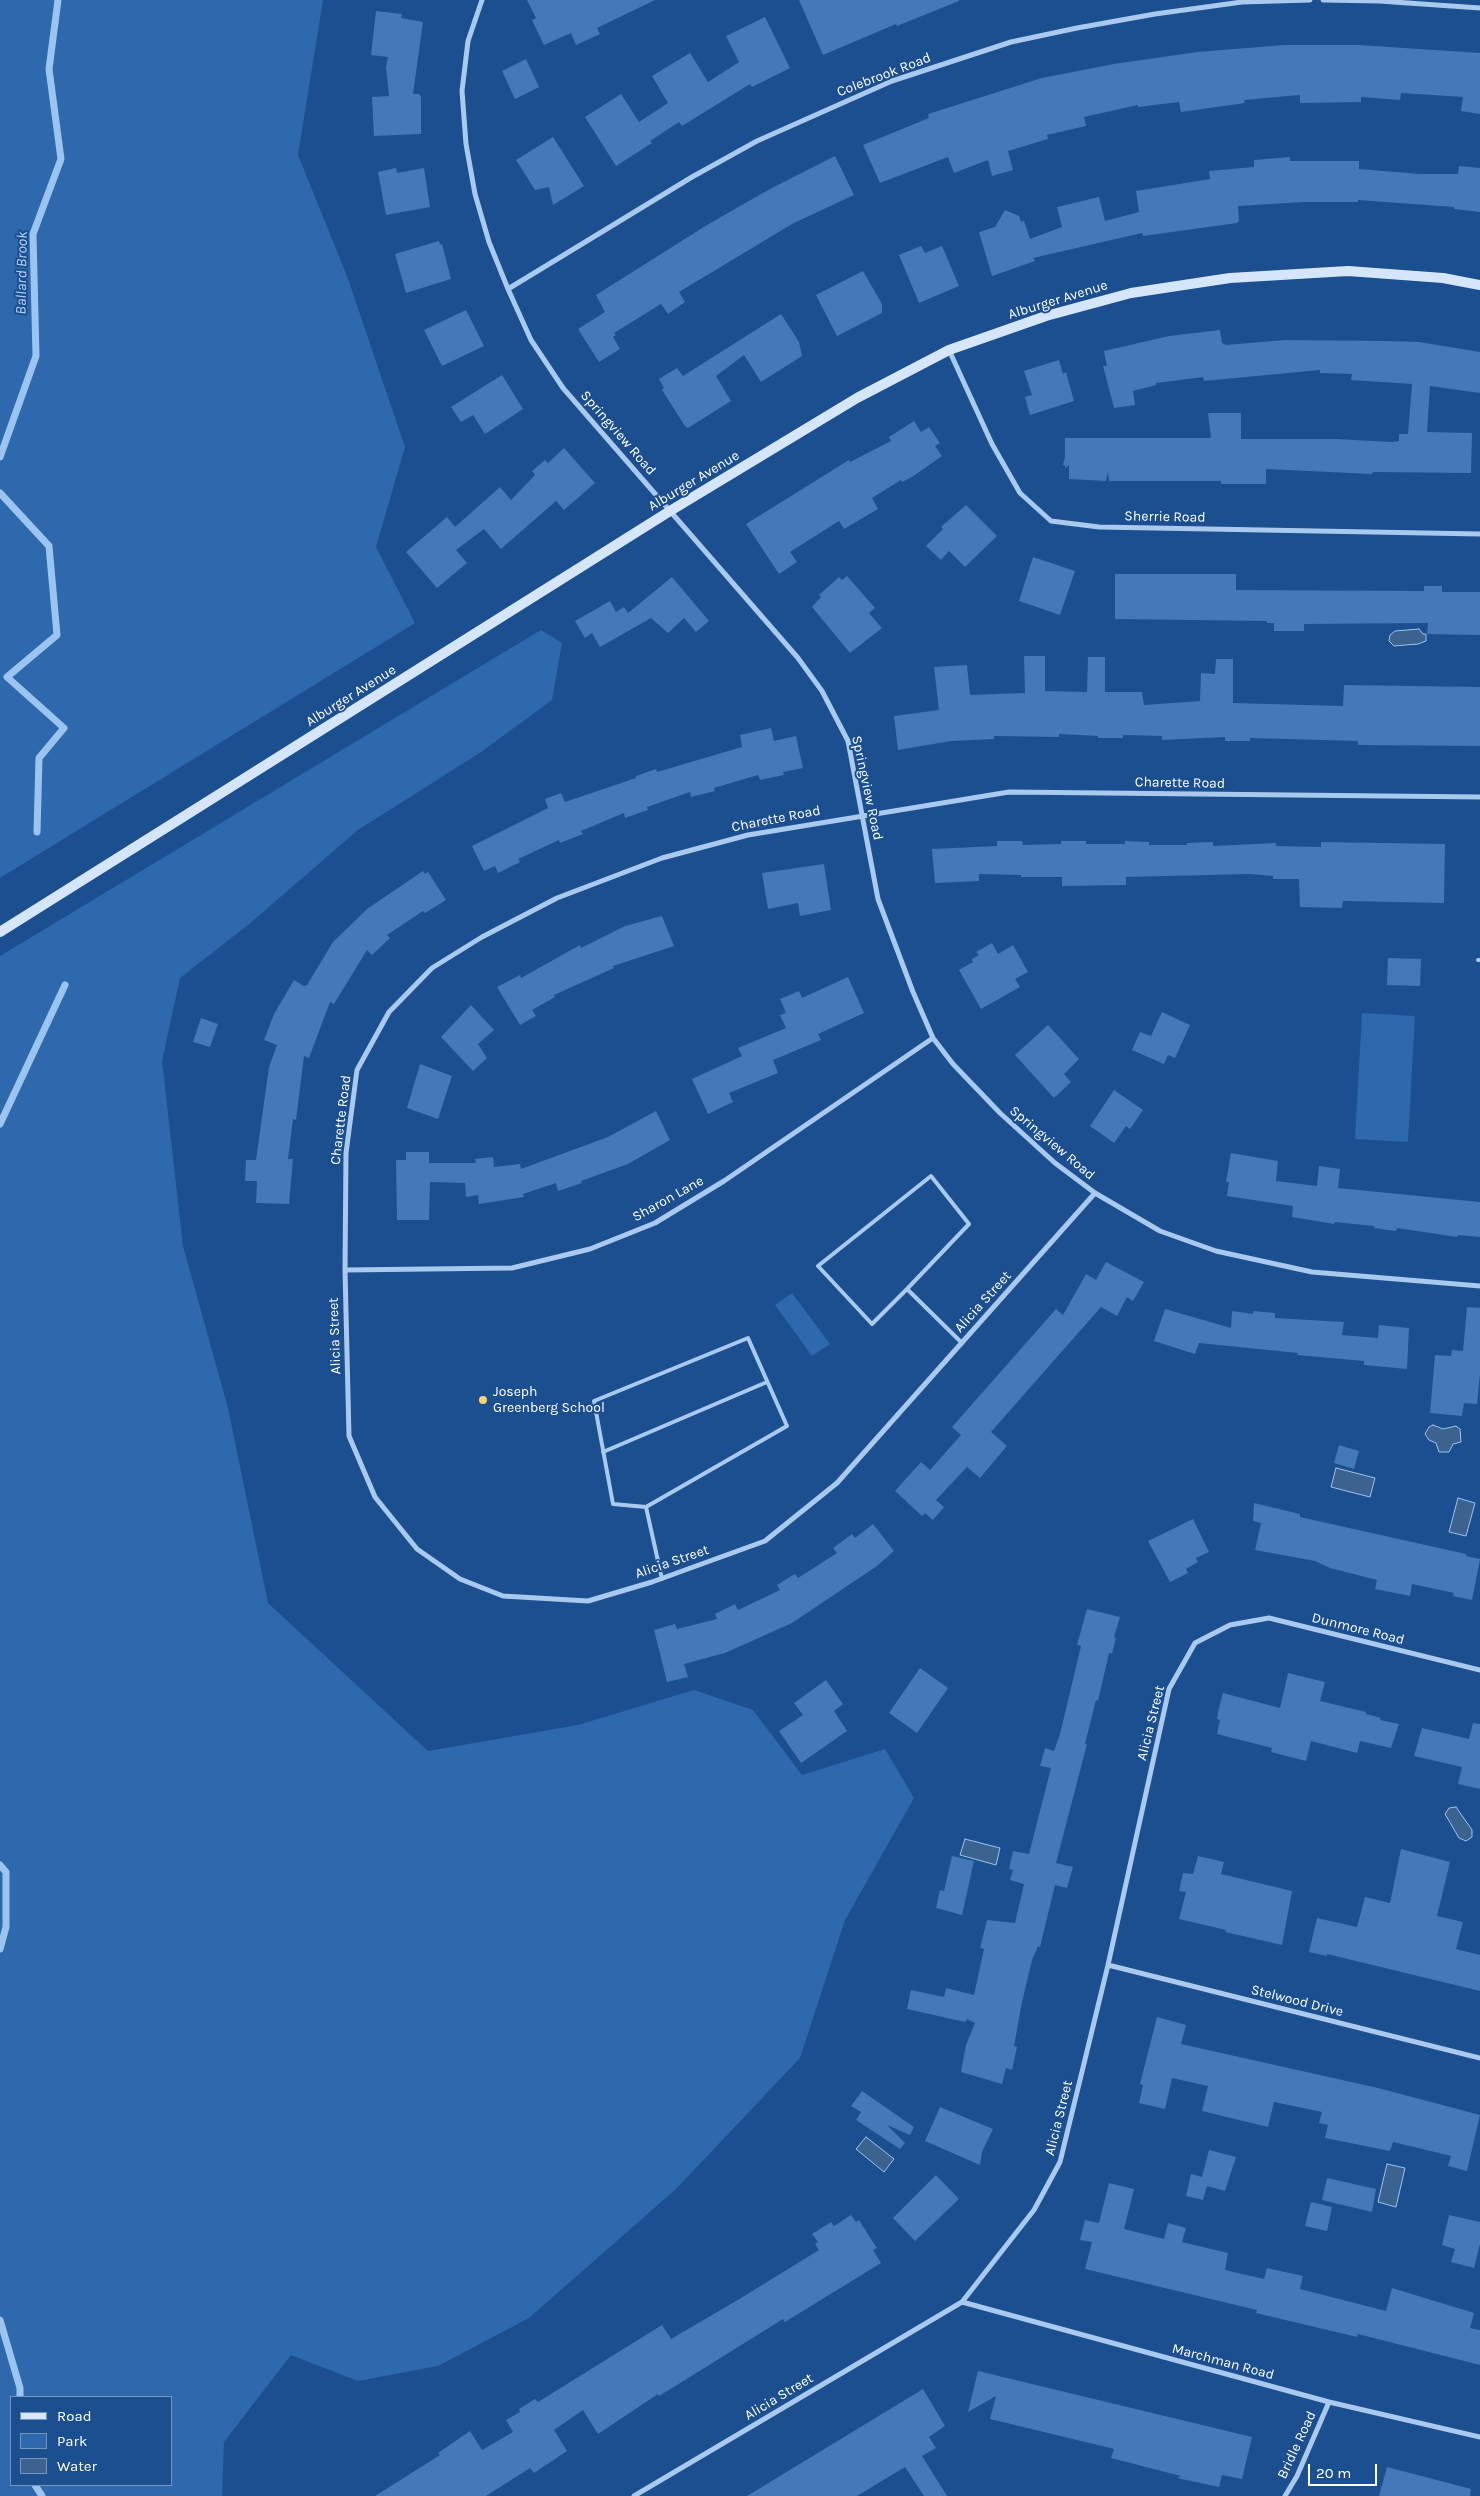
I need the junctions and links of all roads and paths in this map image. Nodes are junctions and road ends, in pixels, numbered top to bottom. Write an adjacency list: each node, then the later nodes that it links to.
1 (482, 0): 6 (street, Springview Road)
2 (1310, 0): 6 (street, Colebrook Road)
3 (1322, 0): 4 (street)
4 (1480, 8)
5 (1480, 285): 7 (street, Alburger Avenue)
6 (508, 289): 8 (street, Springview Road)
7 (949, 350): 8 (street, Alburger Avenue); 9 (street, Sherrie Road)
8 (670, 511): 11 (street, Springview Road); 12 (street, Alburger Avenue)
9 (1480, 534)
10 (1480, 797): 11 (street, Charette Road)
11 (862, 815): 13 (street, Springview Road); 15 (street, Charette Road)
12 (0, 932)
13 (933, 1038): 14 (street, Springview Road); 15 (street, Sharon Lane)
14 (1095, 1194): 16 (street, Springview Road); 18 (street, Alicia Street)
15 (344, 1270): 22 (street, Alicia Street)
16 (1480, 1286)
17 (907, 1288): 17 (lane); 18 (lane)
18 (962, 1343): 22 (street, Alicia Street)
19 (767, 1382): 20 (lane); 20 (lane); 21 (lane)
20 (603, 1452): 21 (lane)
21 (646, 1507): 22 (lane)
22 (662, 1579)
23 (1230, 1625): 24 (street, Dunmore Road); 25 (street, Alicia Street)
24 (1480, 1670)
25 (1108, 1965): 26 (street, Stelwood Drive); 27 (street, Alicia Street)
26 (1480, 2058)
27 (962, 2302): 28 (street, Marchman Road); 30 (street, Alicia Street)
28 (1329, 2402): 29 (street, Marchman Road); 31 (street, Bridle Road)
29 (1480, 2437)
30 (634, 2496)
31 (1285, 2496)

